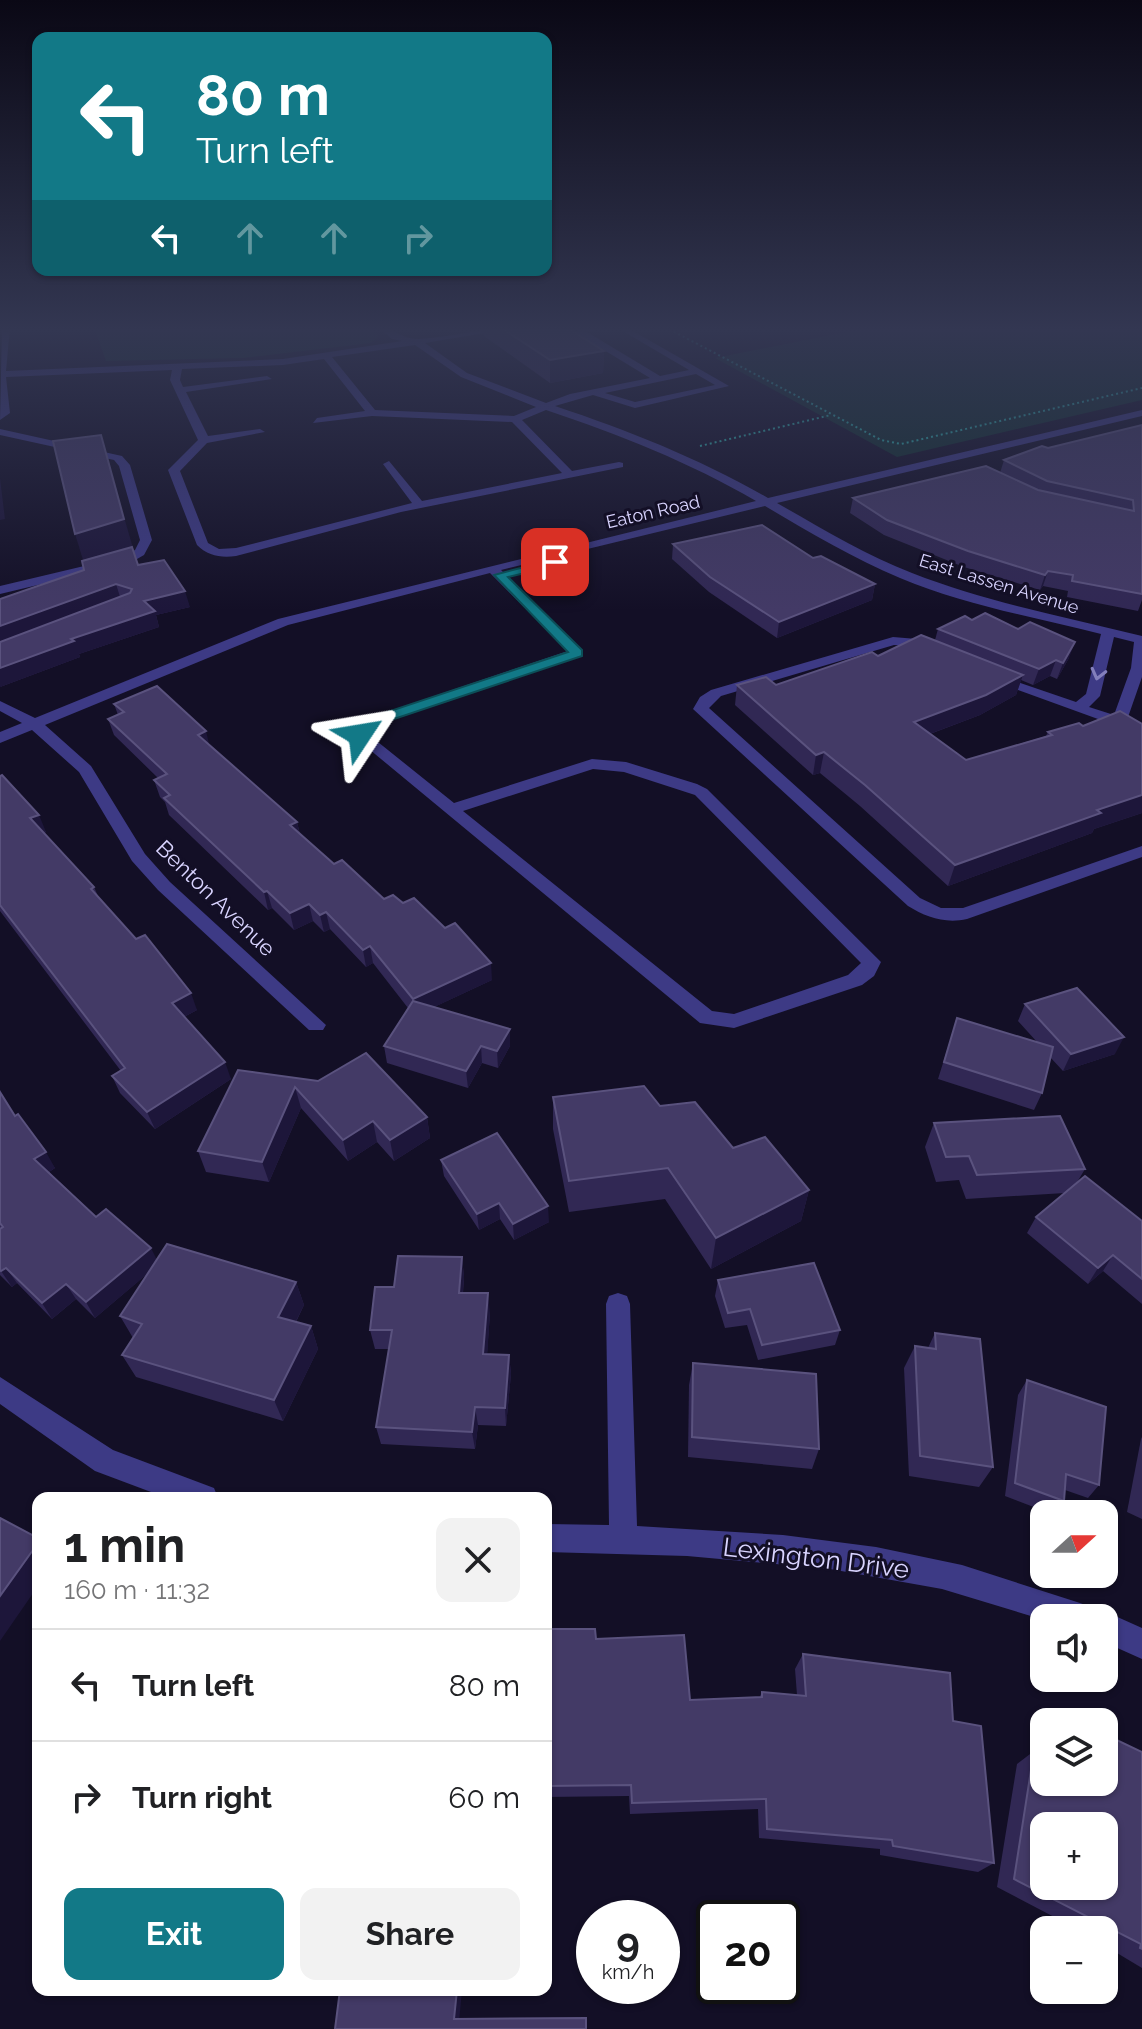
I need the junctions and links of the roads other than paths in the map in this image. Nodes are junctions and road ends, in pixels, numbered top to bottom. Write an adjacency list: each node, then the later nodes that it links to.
1 (195, 422): 7 (street)
2 (518, 422): 12 (street)
3 (590, 422): 14 (street, East Lassen Avenue)
4 (1107, 422): 8 (street)
5 (0, 432): 16 (street)
6 (260, 432): 7 (street)
7 (204, 440): 13 (street)
8 (953, 460): 11 (street); 14 (street)
9 (389, 464): 13 (street)
10 (619, 465): 12 (street)
11 (973, 470)
12 (570, 475): 13 (street)
13 (421, 507)
14 (775, 507): 15 (street); 17 (street, East Lassen Avenue)
15 (497, 572): 24 (street); 28 (street)
16 (0, 590)
17 (1108, 634): 18 (street, East Lassen Avenue); 22 (street, one-way to 22)
18 (1142, 640): 23 (street)
19 (942, 656): 29 (street)
20 (981, 673): 22 (street)
21 (0, 705): 24 (street, Benton Avenue)
22 (1078, 708): 23 (street)
23 (1120, 719): 25 (street)
24 (38, 728): 26 (street); 27 (street); 30 (street, Benton Avenue)
25 (1142, 730)
26 (0, 738)
27 (0, 753)
28 (451, 809): 28 (street)
29 (1142, 851)
30 (316, 1025)
31 (618, 1304): 35 (street)
32 (0, 1389): 33 (street)
33 (188, 1492)
34 (552, 1538): 35 (street, Lexington Drive)
35 (623, 1538): 36 (street, Lexington Drive)
36 (1040, 1604)
37 (1118, 1633): 38 (street)
38 (1142, 1644)

